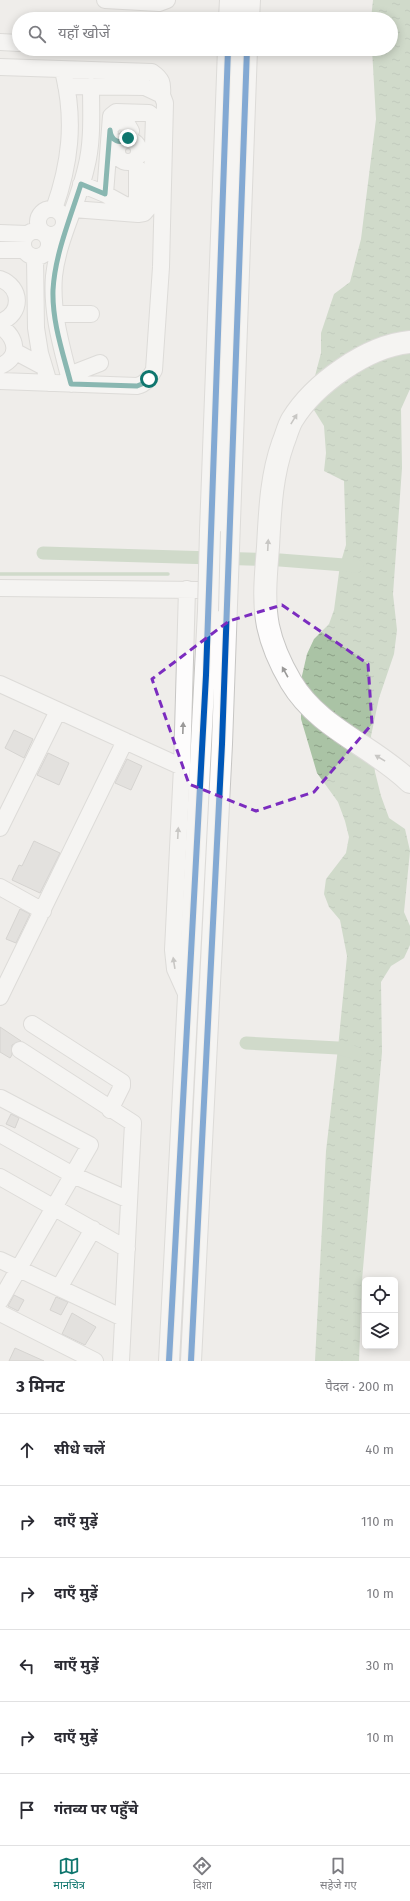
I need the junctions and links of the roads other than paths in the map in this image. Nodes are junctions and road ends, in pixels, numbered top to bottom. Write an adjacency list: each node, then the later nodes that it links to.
1 (105, 0): 2 (street)
2 (166, 0)
3 (230, 0): 5 (main road)
4 (250, 0): 6 (main road)
5 (229, 12)
6 (249, 12)
7 (0, 42): 8 (street)
8 (12, 43)
9 (228, 56): 55 (main road, bridge)
10 (247, 56): 45 (main road)
11 (0, 67): 12 (street)
12 (62, 69): 13 (street); 15 (street)
13 (66, 86): 14 (street); 21 (street)
14 (91, 86): 15 (street); 19 (street)
15 (162, 95): 40 (street)
16 (110, 130): 17 (street); 18 (street); 22 (street)
17 (124, 141)
18 (106, 173): 20 (street); 20 (street)
19 (81, 184): 20 (street); 22 (street)
20 (105, 194)
21 (54, 209): 23 (street); 24 (street)
22 (73, 209): 23 (street)
23 (66, 226): 24 (street); 28 (street)
24 (44, 232): 26 (street); 28 (street)
25 (0, 233): 26 (street)
26 (27, 234): 29 (street)
27 (0, 250): 29 (street)
28 (54, 250): 29 (street); 31 (street)
29 (29, 254): 39 (street)
30 (0, 279): 33 (street)
31 (56, 314): 32 (street); 40 (street)
32 (91, 314)
33 (0, 322)
34 (0, 326): 36 (street)
35 (410, 342): 50 (highway, one-way to 35)
36 (14, 350): 38 (street); 39 (street)
37 (100, 363): 40 (street)
38 (0, 366)
39 (44, 367): 42 (street)
40 (70, 379): 42 (street)
41 (0, 381): 42 (street)
42 (49, 383)
43 (0, 588): 44 (street)
44 (187, 589): 45 (street); 49 (street, one-way to 44)
45 (225, 627): 76 (main road)
46 (0, 684): 47 (street)
47 (58, 711): 48 (street); 51 (street)
48 (125, 741): 49 (street); 53 (street)
49 (182, 767): 55 (street, one-way to 49)
50 (410, 782)
51 (0, 828)
52 (2, 892): 53 (street)
53 (43, 911): 54 (street)
54 (0, 997)
55 (188, 999): 75 (main road)
56 (32, 1024): 59 (street)
57 (20, 1050): 59 (street)
58 (1, 1098): 61 (street)
59 (110, 1110): 63 (street)
60 (0, 1134): 61 (street)
61 (73, 1175): 63 (street); 64 (street)
62 (0, 1177): 64 (street)
63 (129, 1200): 66 (street)
64 (54, 1206): 65 (street); 68 (street)
65 (93, 1230): 66 (street); 69 (street)
66 (127, 1249): 72 (street)
67 (0, 1260): 68 (street)
68 (18, 1269): 69 (street); 70 (street)
69 (59, 1288): 72 (street)
70 (0, 1301)
71 (0, 1313): 73 (street)
72 (123, 1318): 74 (street)
73 (95, 1361)
74 (121, 1361)
75 (169, 1361)
76 (191, 1361)

